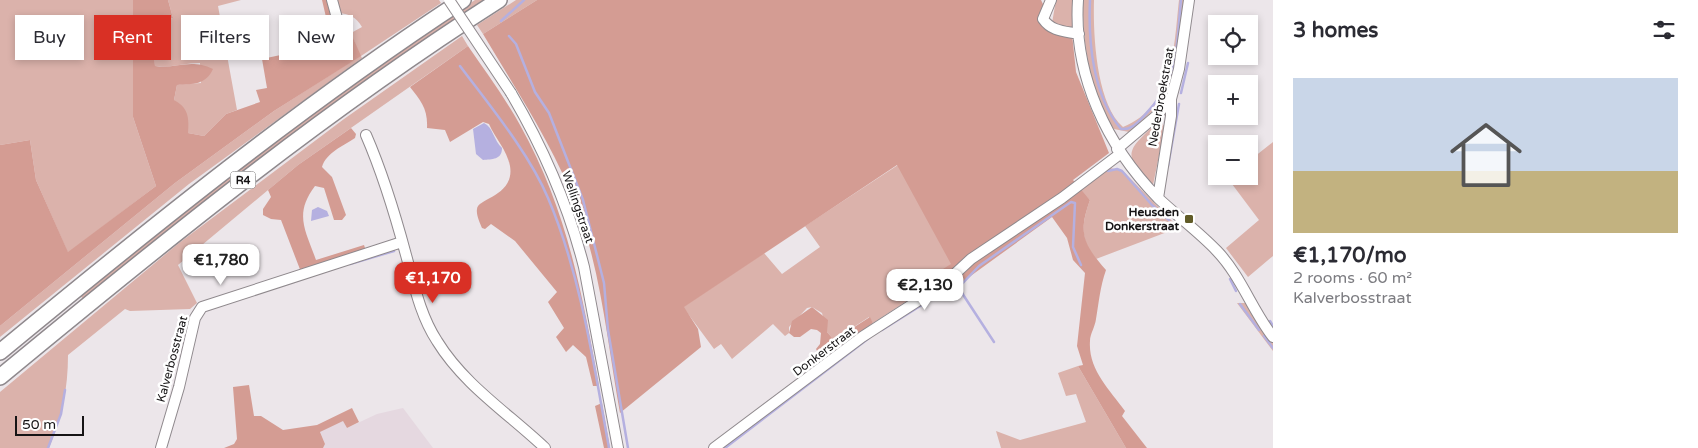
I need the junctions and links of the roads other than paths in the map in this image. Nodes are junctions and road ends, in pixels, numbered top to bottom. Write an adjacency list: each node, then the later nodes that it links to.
1 (332, 0): 8 (street)
2 (449, 0): 20 (street, Wellingstraat, bridge)
3 (463, 0): 16 (highway, R4)
4 (499, 0): 17 (highway, R4)
5 (1051, 0): 9 (street)
6 (1078, 0): 9 (street)
7 (1189, 0): 10 (street, Nederbroekstraat)
8 (336, 15)
9 (1079, 34): 12 (street)
10 (1171, 99): 12 (street, Donkerstraat); 13 (street, Nederbroekstraat)
11 (366, 135): 14 (street)
12 (1119, 151): 13 (street); 21 (street, Donkerstraat)
13 (1158, 198): 15 (street)
14 (402, 242): 18 (street, Kalverbosstraat); 19 (street)
15 (1273, 337)
16 (0, 352)
17 (0, 377)
18 (161, 448)
19 (545, 448)
20 (618, 448)
21 (714, 448)

